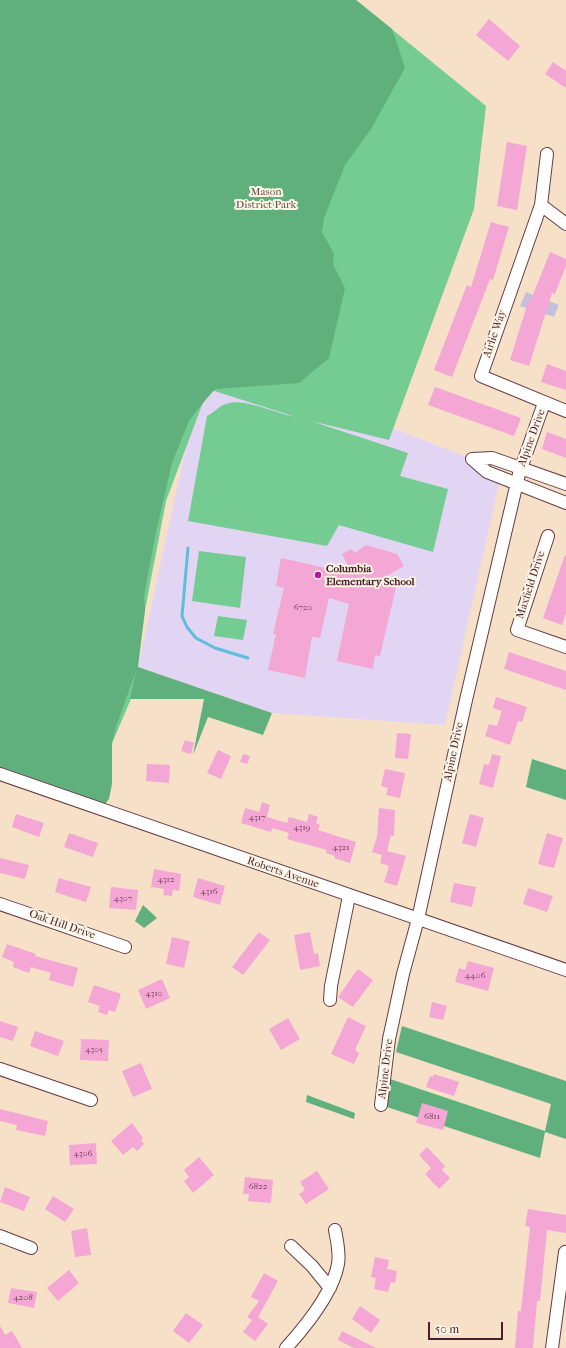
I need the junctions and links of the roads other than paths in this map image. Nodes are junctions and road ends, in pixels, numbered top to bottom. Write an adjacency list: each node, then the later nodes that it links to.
1 (547, 154): 2 (street)
2 (541, 205): 3 (street); 4 (street, Airlie Way)
3 (566, 224)
4 (544, 403): 5 (street, Airlie Way); 6 (street, Alpine Drive)
5 (566, 411)
6 (522, 467): 7 (street, Alpine Drive); 7 (street); 8 (street)
7 (517, 484): 9 (street); 15 (street, Alpine Drive)
8 (566, 484)
9 (566, 503)
10 (548, 536): 11 (street, Maxfield Drive)
11 (566, 647)
12 (0, 774): 13 (street, Roberts Avenue)
13 (349, 896): 15 (street, Roberts Avenue); 18 (street)
14 (0, 904): 16 (street, Oak Hill Drive)
15 (418, 919): 17 (street, Roberts Avenue); 21 (street, Alpine Drive)
16 (124, 947)
17 (566, 970)
18 (330, 1000)
19 (0, 1069): 20 (street)
20 (91, 1100)
21 (381, 1105)
22 (335, 1230): 27 (street)
23 (0, 1236): 25 (street)
24 (291, 1246): 27 (street)
25 (31, 1248)
26 (565, 1252): 29 (street)
27 (330, 1288): 28 (street)
28 (286, 1348)
29 (552, 1348)

